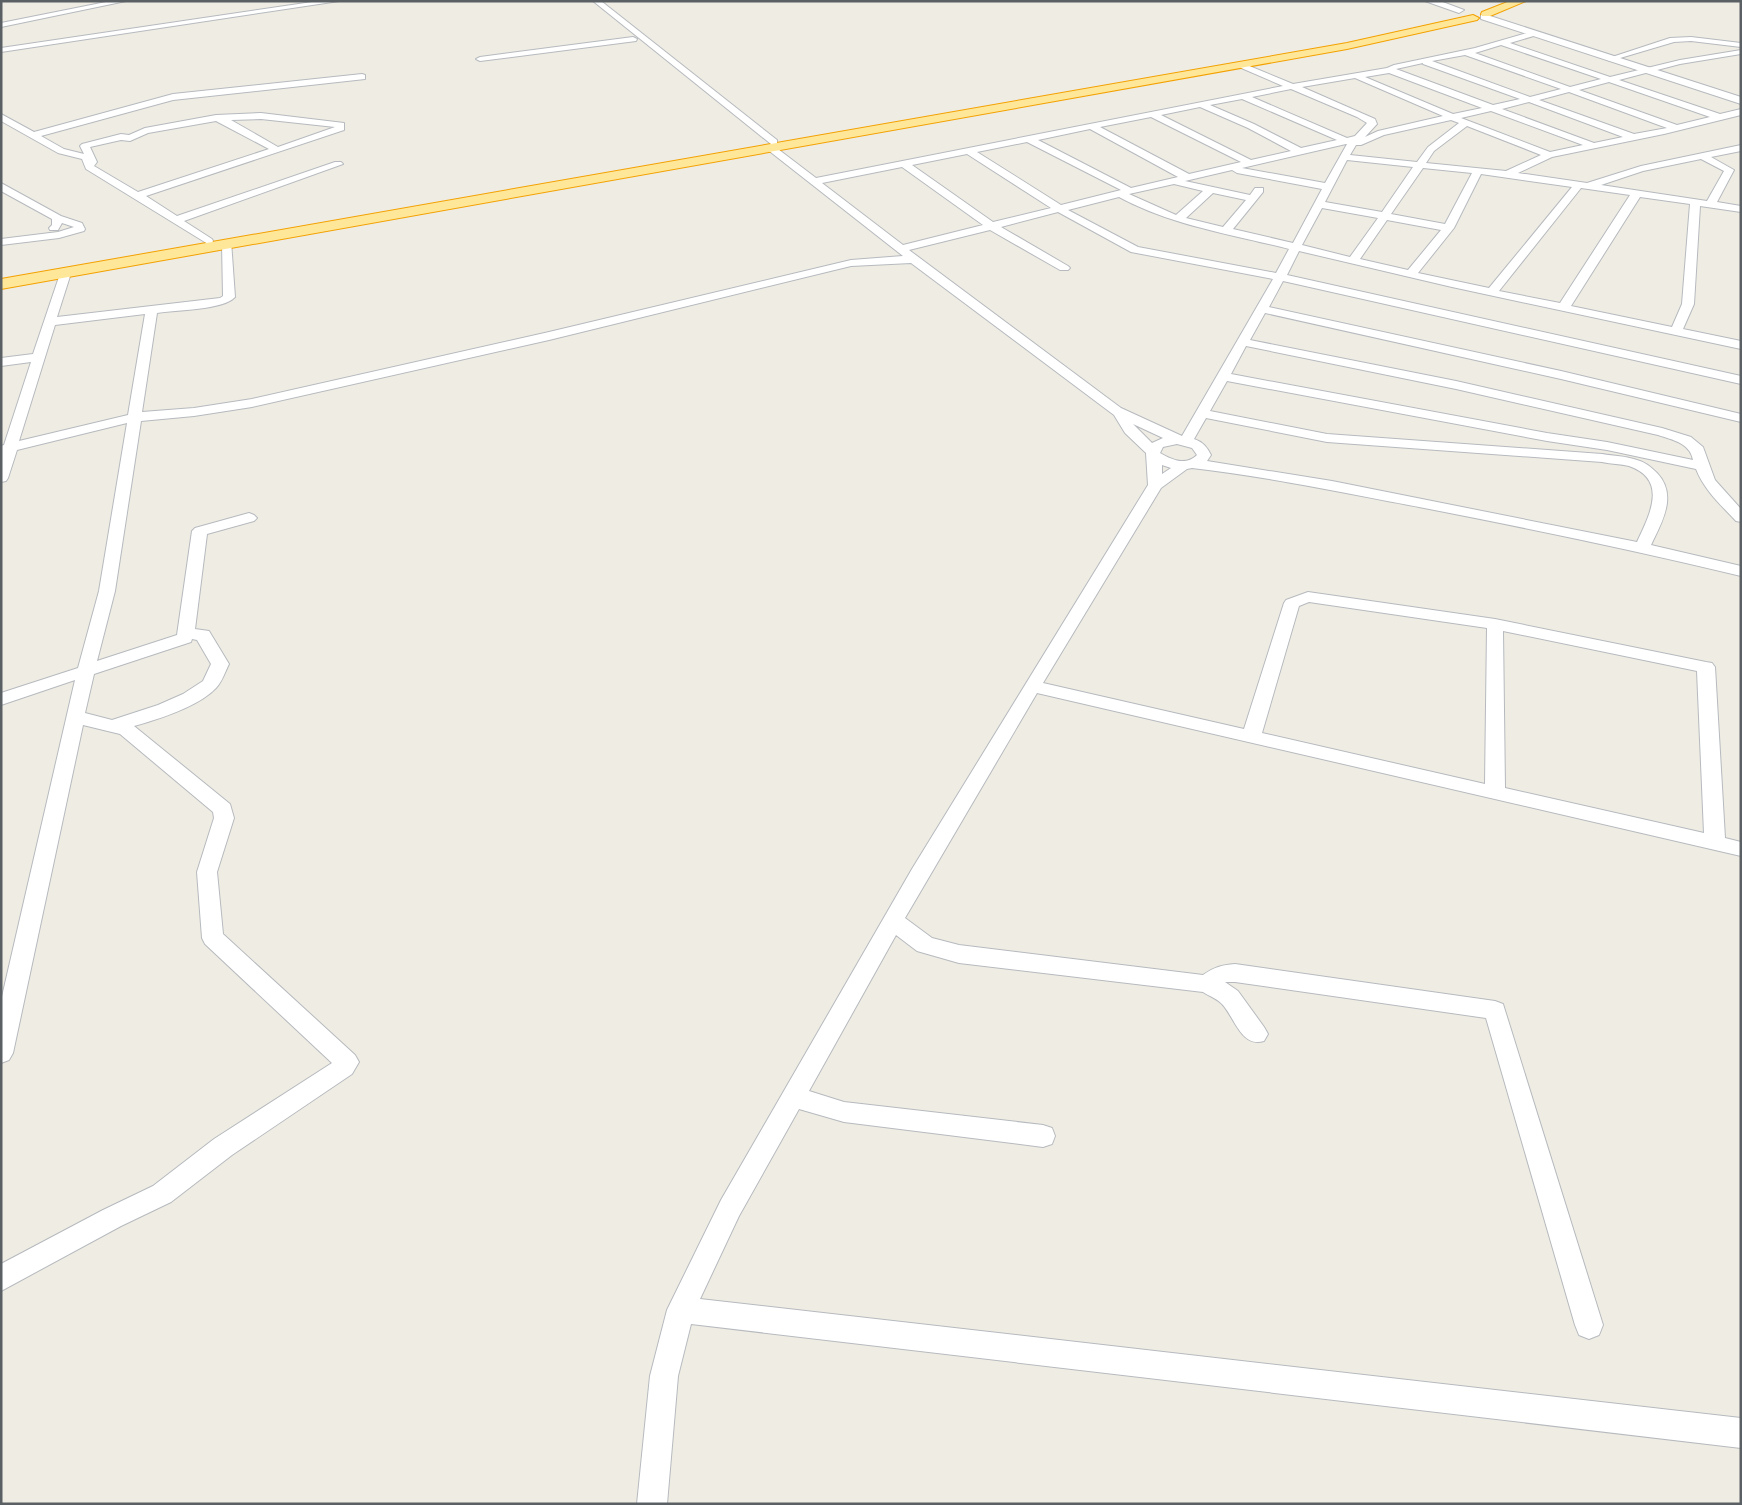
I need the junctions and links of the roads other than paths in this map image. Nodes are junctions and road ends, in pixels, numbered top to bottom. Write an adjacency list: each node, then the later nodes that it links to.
1 (123, 1): 10 (street)
2 (318, 1): 16 (street)
3 (336, 1): 16 (street)
4 (586, 1): 17 (street)
5 (598, 1): 57 (street)
6 (1429, 1): 9 (street)
7 (1506, 1): 11 (highway)
8 (1521, 1): 11 (highway)
9 (1458, 12): 11 (highway); 57 (highway)
10 (50, 15): 12 (street); 13 (street)
11 (1479, 15): 15 (street); 27 (highway)
12 (68, 23)
13 (1, 25)
14 (86, 30): 16 (street)
15 (1534, 33): 18 (street); 24 (street)
16 (97, 35): 20 (street)
17 (633, 39): 23 (street); 57 (street)
18 (1500, 42): 21 (street); 22 (street)
19 (1740, 47): 24 (street); 29 (street)
20 (1, 49)
21 (1465, 52): 25 (street); 26 (street)
22 (1533, 54): 26 (street); 32 (street)
23 (480, 59)
24 (1610, 59): 29 (street)
25 (1425, 61): 28 (street); 37 (street)
26 (1496, 62): 34 (street)
27 (1242, 65): 33 (street); 57 (highway)
28 (1390, 70): 30 (street); 35 (street); 41 (street)
29 (1645, 70): 32 (street); 39 (street)
30 (1356, 76): 33 (street); 35 (street)
31 (362, 77): 53 (street)
32 (1611, 80): 34 (street); 38 (street)
33 (1294, 86): 36 (street); 58 (street)
34 (1570, 90): 37 (street); 42 (street)
35 (1396, 94): 48 (street)
36 (1242, 96): 40 (street); 58 (street)
37 (1528, 100): 41 (street); 55 (street)
38 (1670, 100): 42 (street); 46 (street)
39 (1741, 101)
40 (1200, 104): 44 (street); 63 (street)
41 (1492, 109): 48 (street); 59 (street)
42 (1624, 109): 51 (street)
43 (1741, 112): 46 (street)
44 (1152, 114): 50 (street); 68 (street)
45 (2, 117): 53 (street)
46 (1720, 117): 51 (street)
47 (216, 118): 61 (street); 61 (street); 71 (street)
48 (1453, 118): 49 (street); 52 (street)
49 (1466, 123): 64 (street); 70 (street)
50 (1091, 126): 54 (street); 76 (street)
51 (1677, 128): 55 (street)
52 (1385, 132): 56 (street); 58 (street)
53 (34, 135): 71 (street)
54 (1027, 138): 62 (street); 83 (street)
55 (1634, 138): 59 (street)
56 (1410, 139)
57 (761, 141): 77 (street); 96 (highway)
58 (1352, 142): 63 (street); 66 (street)
59 (1591, 145): 64 (street)
60 (1741, 148): 65 (street)
61 (277, 150): 85 (street)
62 (967, 150): 67 (street); 91 (street)
63 (1300, 152): 68 (street)
64 (1549, 155): 74 (street)
65 (1702, 156): 79 (street); 89 (street)
66 (1344, 157): 70 (street); 80 (street)
67 (903, 163): 77 (street); 97 (street)
68 (1250, 163): 72 (street)
69 (338, 164): 94 (street)
70 (1420, 165): 73 (street); 92 (street)
71 (89, 167): 85 (street)
72 (1229, 168): 75 (street); 76 (street)
73 (1478, 171): 74 (street); 98 (street)
74 (1507, 174): 79 (street)
75 (1272, 176): 80 (street); 86 (street)
76 (1188, 178): 78 (street)
77 (816, 181): 105 (street)
78 (1172, 181): 82 (street); 83 (street)
79 (1585, 185): 84 (street); 114 (street)
80 (1328, 187): 88 (street)
81 (4, 190): 93 (street)
82 (1210, 190): 86 (street); 95 (street)
83 (1126, 192): 91 (street); 95 (street)
84 (1637, 193): 87 (street); 115 (street)
85 (138, 195): 94 (street)
86 (1252, 198): 99 (street)
87 (1695, 201): 89 (street); 119 (street)
88 (1319, 204): 92 (street); 104 (street)
89 (1711, 204): 90 (street)
90 (1741, 209)
91 (1061, 210): 97 (street); 111 (street)
92 (1384, 216): 98 (street); 107 (street)
93 (58, 218): 100 (street); 100 (street)
94 (177, 220): 101 (street)
95 (1178, 220): 99 (street)
96 (320, 223): 101 (highway); 103 (highway)
97 (993, 227): 105 (street); 108 (street)
98 (1448, 228): 110 (street)
99 (1225, 232): 104 (street)
100 (37, 236): 102 (street)
101 (208, 241): 112 (highway)
102 (1, 242)
103 (227, 243): 109 (highway); 116 (street)
104 (1294, 247): 107 (street); 111 (street)
105 (901, 249): 106 (street)
106 (914, 259): 126 (street); 128 (street)
107 (1353, 261): 110 (street)
108 (1064, 268)
109 (65, 273): 113 (highway); 118 (street)
110 (1411, 274): 114 (street)
111 (1280, 277): 117 (street); 125 (street)
112 (1, 278)
113 (1, 284)
114 (1493, 292): 115 (street)
115 (1564, 307): 119 (street)
116 (152, 309): 118 (street); 128 (street)
117 (1261, 309): 120 (street); 129 (street)
118 (50, 322): 122 (street)
119 (1676, 331): 121 (street)
120 (1242, 342): 124 (street); 135 (street)
121 (1741, 346)
122 (39, 357): 123 (street); 131 (street)
123 (1, 362)
124 (1223, 376): 127 (street); 135 (street)
125 (1741, 380)
126 (1116, 411): 130 (street); 133 (street)
127 (1202, 413): 130 (street); 141 (street)
128 (136, 417): 131 (street); 145 (street)
129 (1741, 418)
130 (1182, 441): 132 (street); 133 (street)
131 (6, 449): 137 (street)
132 (1203, 451): 134 (street); 136 (street)
133 (1155, 454): 134 (street); 138 (street)
134 (1188, 465): 136 (street); 138 (street)
135 (1700, 466): 140 (street)
136 (1262, 472): 141 (street)
137 (1, 478)
138 (1155, 485): 146 (street)
139 (249, 518): 144 (street)
140 (1741, 518)
141 (1643, 546): 142 (street)
142 (1741, 570)
143 (1495, 624): 150 (street); 151 (street); 152 (street)
144 (187, 634): 145 (street); 149 (street)
145 (86, 670): 147 (street); 148 (street)
146 (1032, 686): 150 (street); 154 (street)
147 (1, 699)
148 (76, 716): 149 (street); 157 (street)
149 (115, 726): 160 (street)
150 (1251, 736): 151 (street)
151 (1495, 793): 152 (street)
152 (1716, 844): 153 (street)
153 (1741, 849)
154 (893, 921): 155 (street); 158 (street)
155 (1207, 984): 156 (street); 162 (street)
156 (1256, 1034)
157 (1, 1054)
158 (792, 1098): 159 (street); 161 (street)
159 (1043, 1136)
160 (1, 1278)
161 (681, 1310): 163 (street); 164 (street)
162 (1589, 1325)
163 (1741, 1433)
164 (652, 1504)

